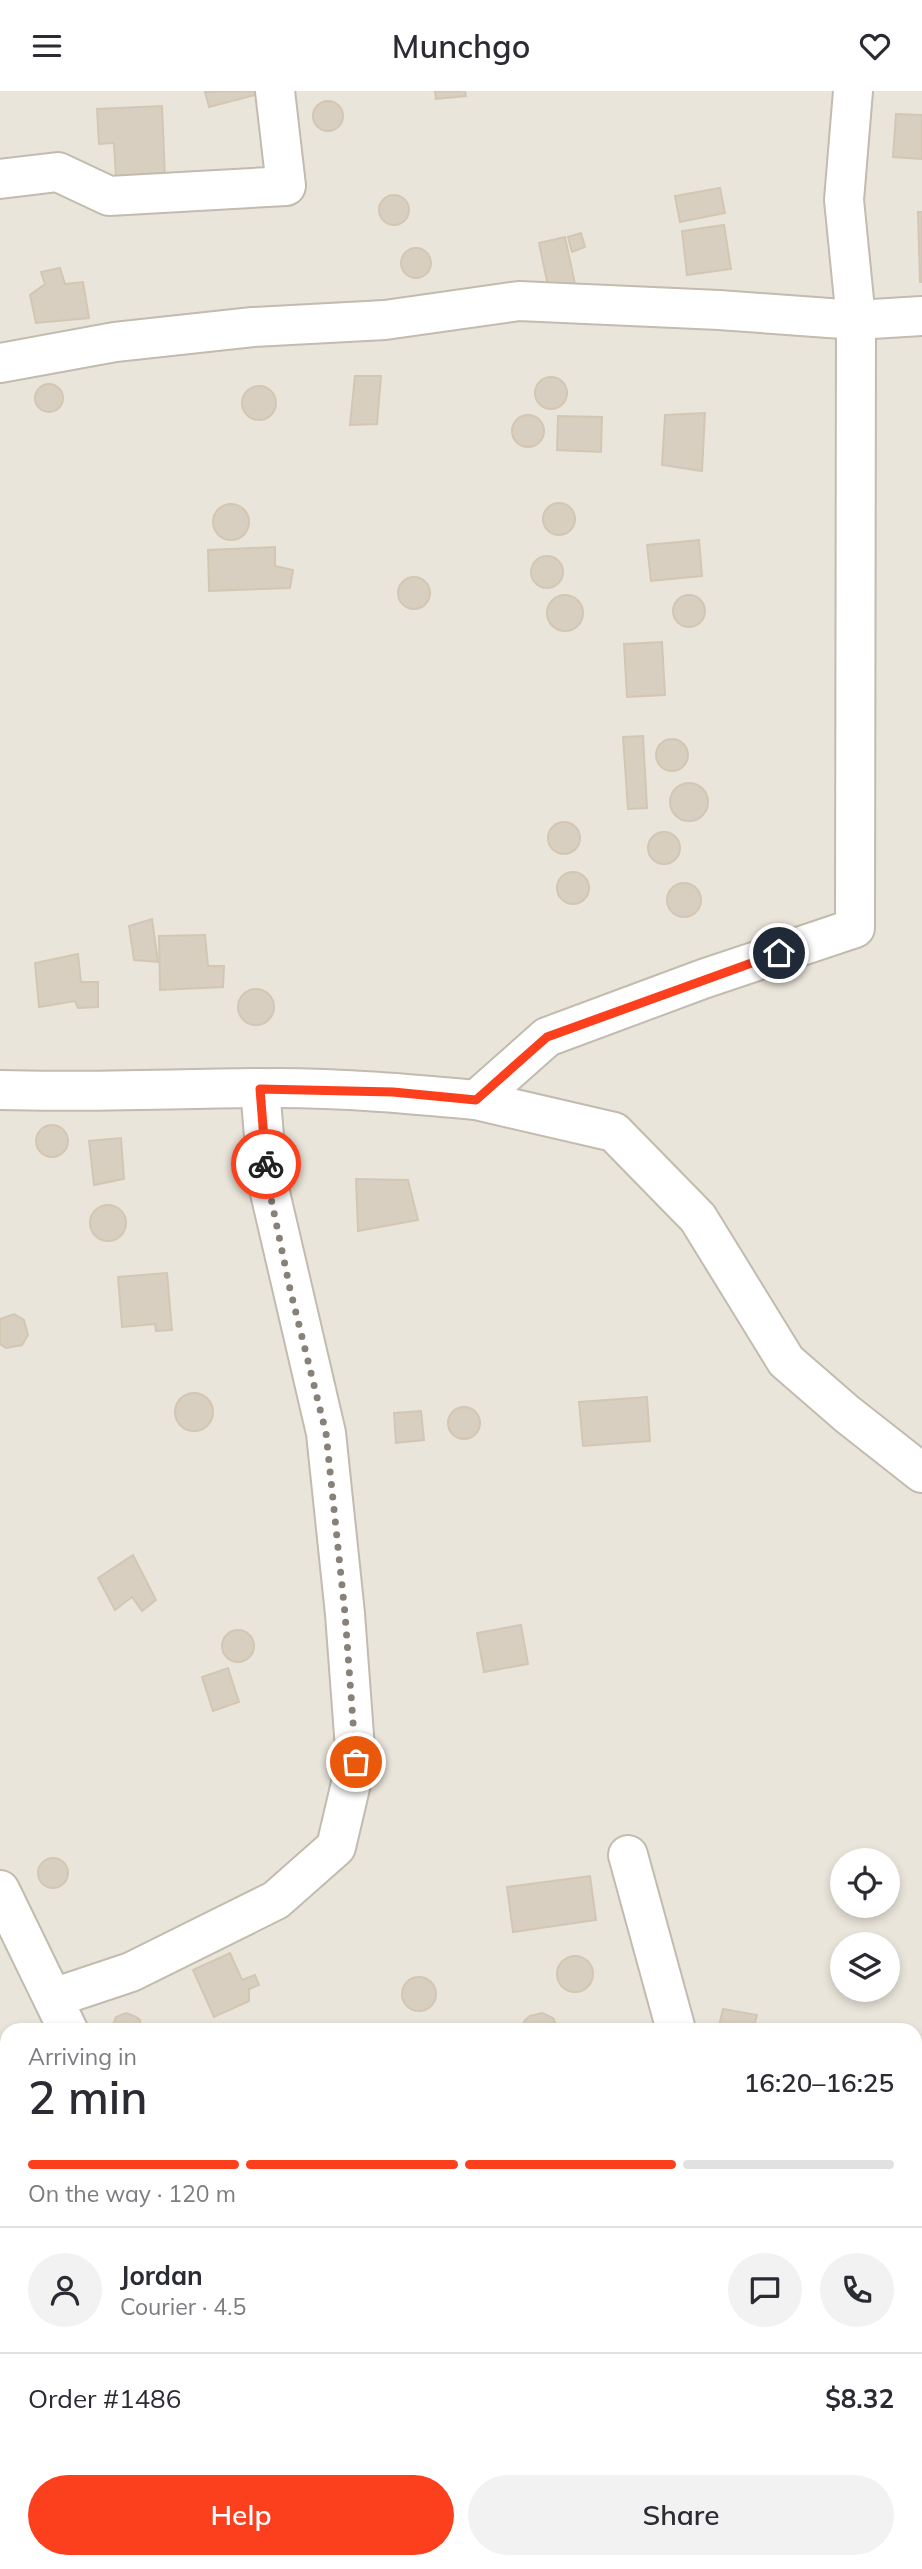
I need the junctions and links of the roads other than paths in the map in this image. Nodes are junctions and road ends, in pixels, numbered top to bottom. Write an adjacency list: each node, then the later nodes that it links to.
1 (275, 91): 3 (street)
2 (853, 91): 5 (street)
3 (0, 179)
4 (922, 316): 5 (street)
5 (856, 320): 6 (street); 9 (street)
6 (0, 363)
7 (260, 1089): 8 (street); 9 (street); 13 (street)
8 (0, 1090)
9 (476, 1100): 10 (street)
10 (922, 1473)
11 (628, 1854): 14 (street)
12 (0, 1890): 13 (street)
13 (61, 2014)
14 (674, 2023)

